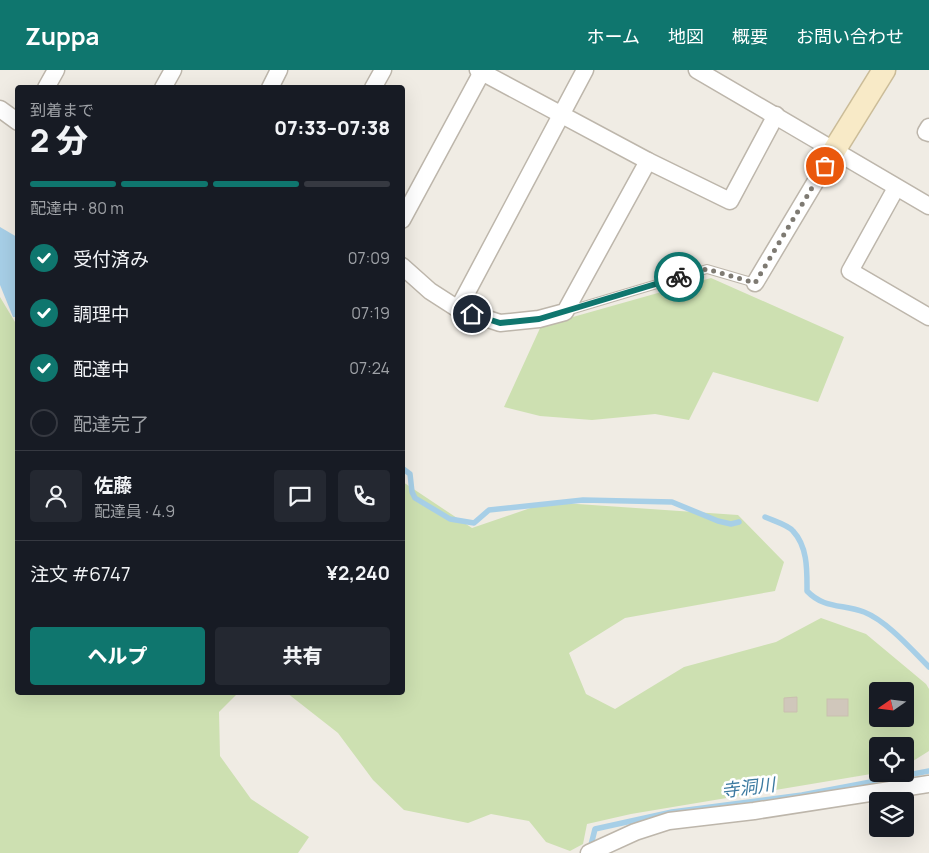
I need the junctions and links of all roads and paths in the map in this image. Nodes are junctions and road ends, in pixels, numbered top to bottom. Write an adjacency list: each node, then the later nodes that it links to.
1 (56, 70): 9 (street)
2 (172, 70): 10 (street)
3 (279, 70): 11 (street)
4 (383, 70): 12 (street)
5 (585, 70): 14 (street)
6 (697, 70): 15 (street)
7 (884, 70): 19 (street)
8 (480, 71): 14 (street); 23 (street)
9 (48, 85)
10 (164, 85)
11 (272, 85)
12 (375, 85)
13 (0, 109): 16 (street)
14 (561, 115): 20 (street); 26 (street)
15 (776, 116): 19 (street); 20 (street)
16 (15, 120)
17 (929, 127): 18 (street)
18 (929, 133)
19 (835, 149): 21 (street); 25 (street)
20 (648, 160): 27 (street)
21 (896, 188): 22 (street); 28 (street)
22 (929, 206)
23 (405, 214)
24 (405, 269): 26 (street)
25 (755, 283): 27 (lane)
26 (458, 309): 27 (street)
27 (565, 312)
28 (929, 318)
29 (929, 784): 30 (street)
30 (592, 852)

